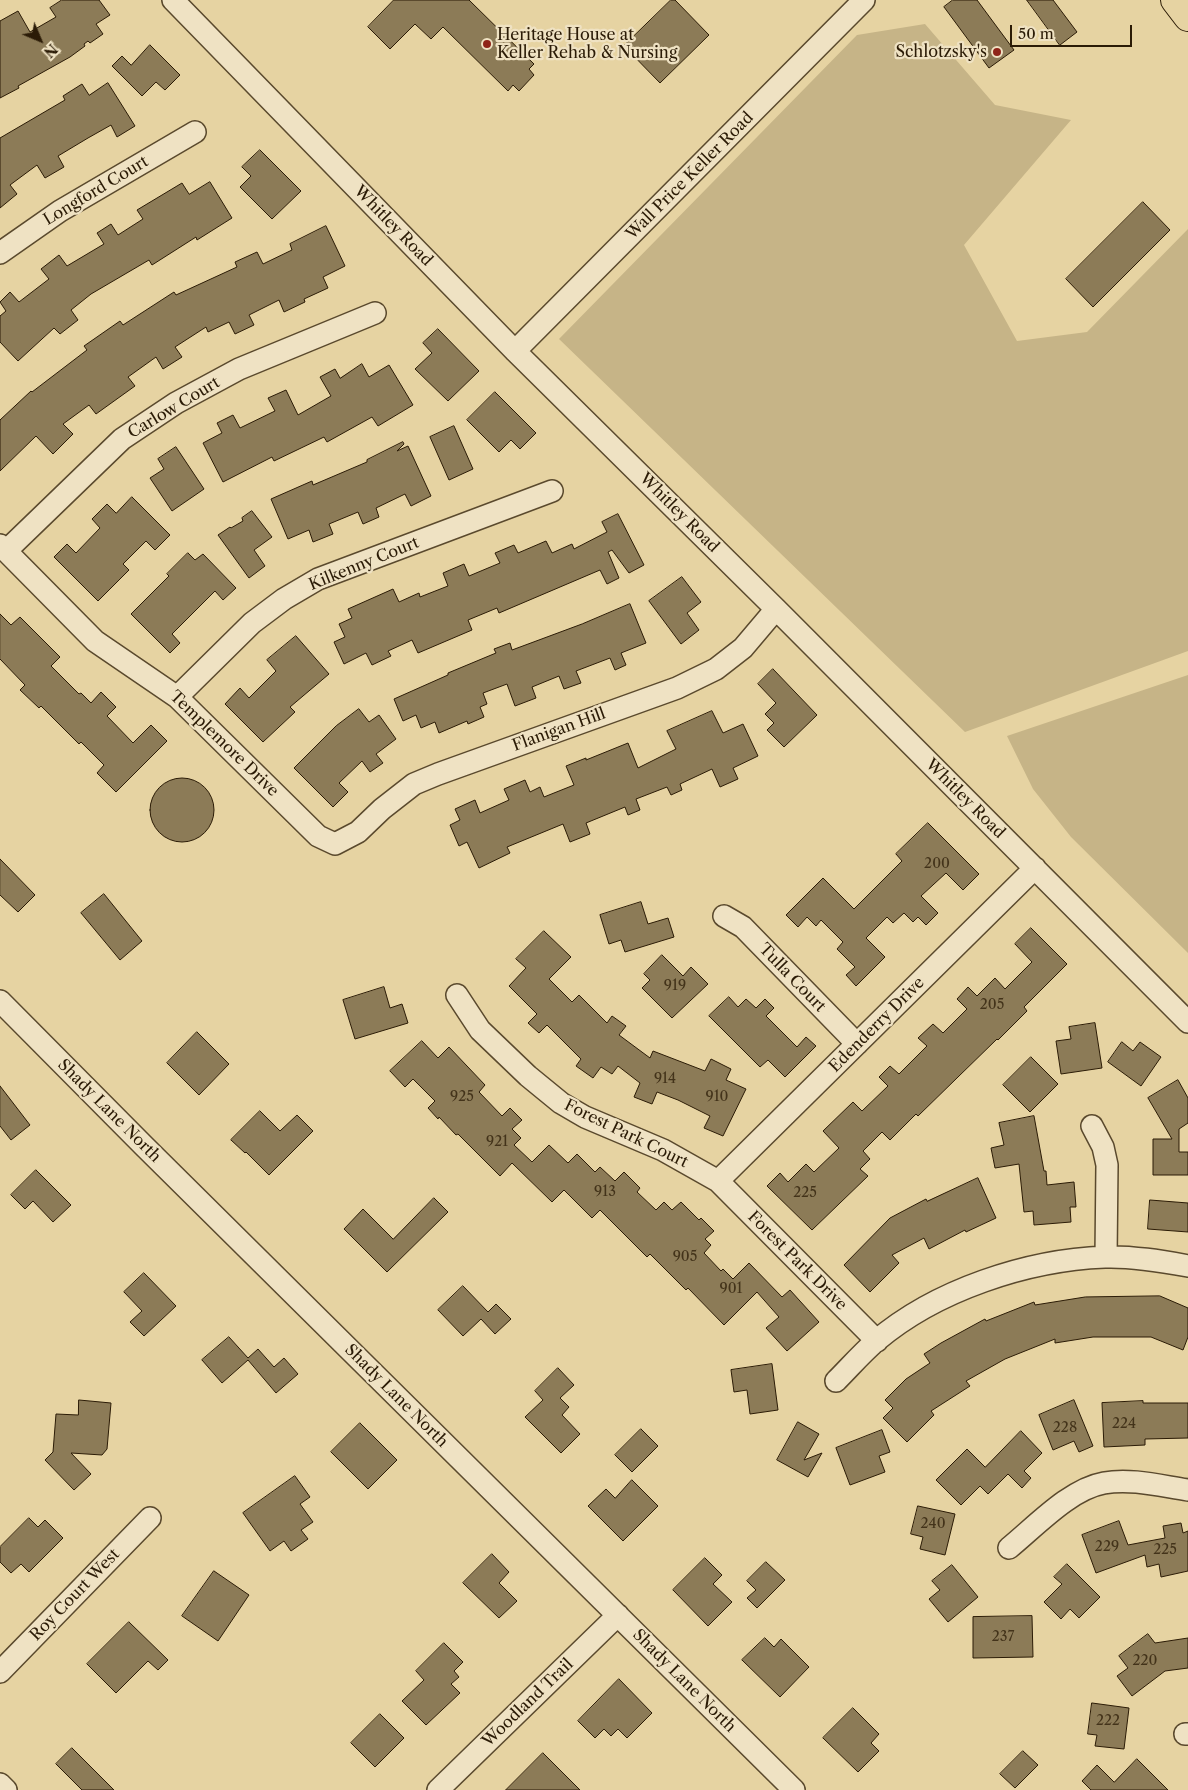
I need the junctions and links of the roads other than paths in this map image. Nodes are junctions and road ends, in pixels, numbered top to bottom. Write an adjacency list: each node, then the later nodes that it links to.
1 (173, 0): 8 (street, Whitley Road)
2 (864, 0): 8 (street, Wall Price Keller Road)
3 (1175, 0): 4 (main road)
4 (1188, 17)
5 (195, 132): 6 (street, Longford Court)
6 (0, 253)
7 (374, 312): 10 (street, Carlow Court)
8 (515, 351): 11 (street, Whitley Road)
9 (552, 491): 12 (street, Kilkenny Court)
10 (3, 548): 12 (street, Templemore Drive)
11 (776, 609): 13 (street, Flanigan Hill); 14 (street, Whitley Road)
12 (177, 697): 13 (street, Templemore Drive)
13 (335, 844)
14 (1035, 868): 18 (street, Whitley Road); 19 (street, Edenderry Drive)
15 (724, 916): 19 (street, Tulla Court)
16 (457, 995): 21 (street, Forest Park Court)
17 (0, 1001): 29 (street, Shady Lane North)
18 (1188, 1022)
19 (857, 1044): 21 (street, Edenderry Drive)
20 (1092, 1126): 22 (street)
21 (718, 1181): 24 (street, Forest Park Drive)
22 (1106, 1257): 23 (street); 24 (street)
23 (1188, 1266)
24 (877, 1341): 25 (street)
25 (836, 1381)
26 (1188, 1490): 28 (street)
27 (150, 1518): 30 (street, Roy Court West)
28 (1009, 1548)
29 (618, 1615): 33 (street, Woodland Trail); 34 (street, Shady Lane North)
30 (0, 1672)
31 (0, 1784): 32 (street)
32 (6, 1790)
33 (438, 1790)
34 (794, 1790)

